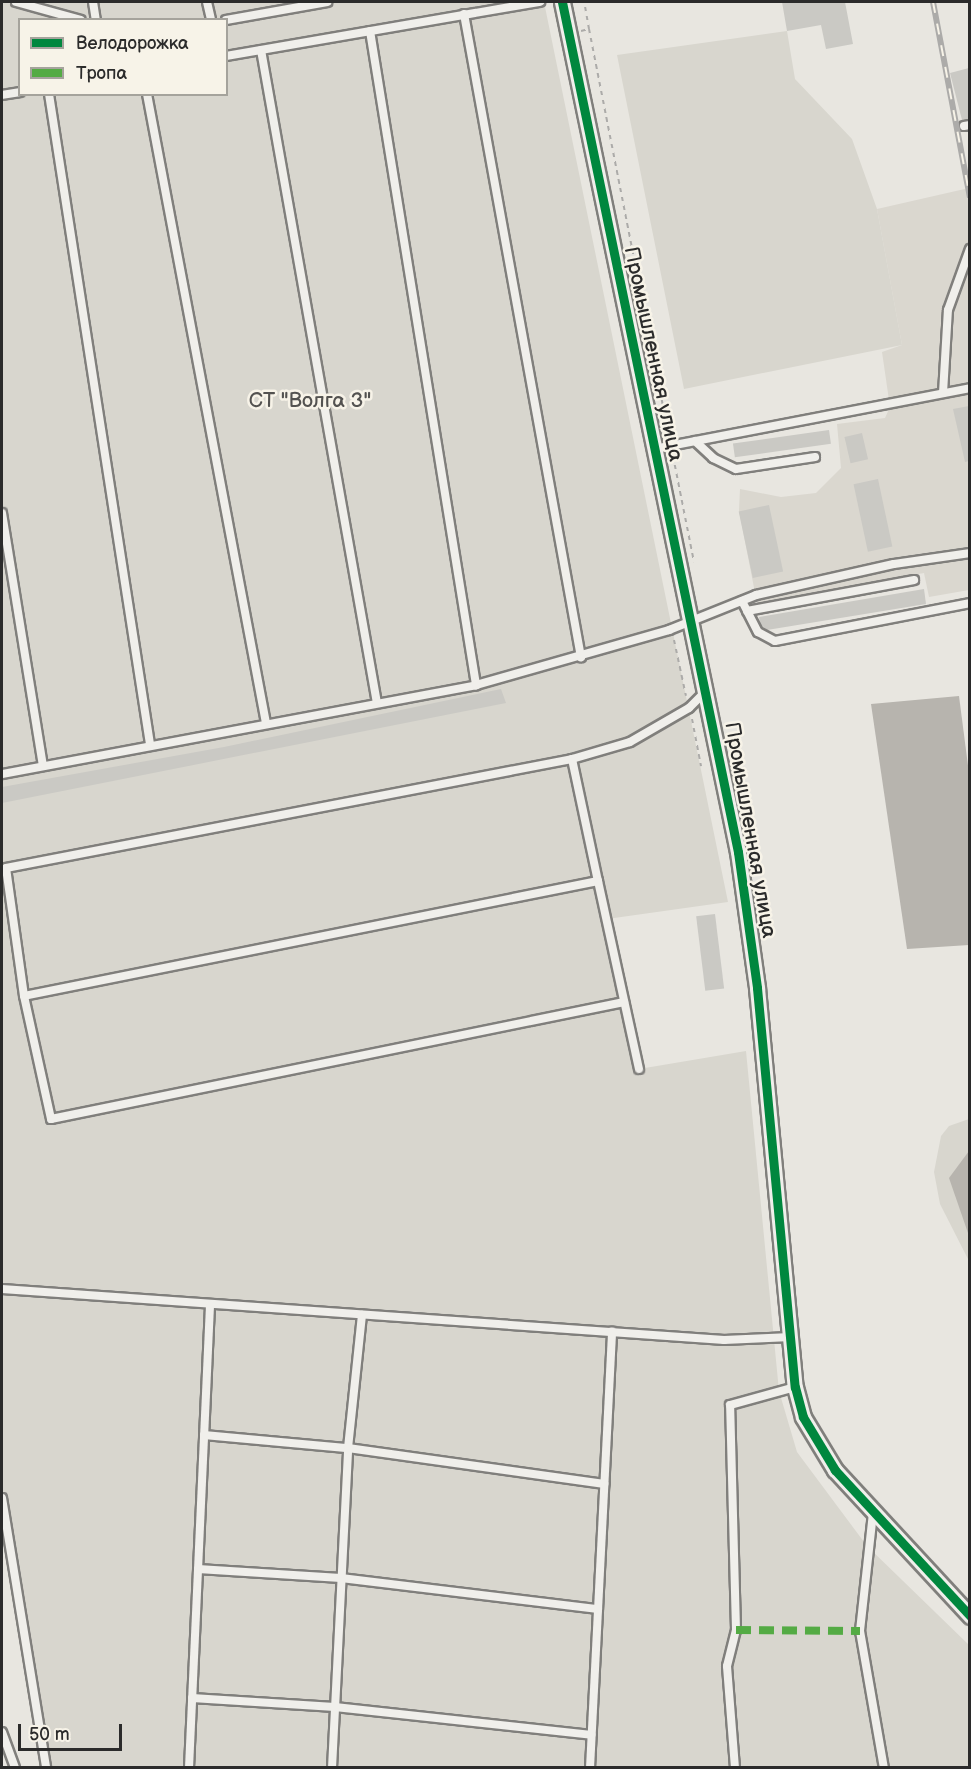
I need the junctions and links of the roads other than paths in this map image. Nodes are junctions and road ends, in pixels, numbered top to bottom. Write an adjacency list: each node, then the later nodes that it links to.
1 (16, 2): 8 (lane)
2 (93, 2): 9 (lane)
3 (207, 2): 10 (lane)
4 (326, 2): 11 (lane)
5 (540, 2): 7 (lane)
6 (562, 2): 23 (street, Промышленная улица)
7 (464, 15): 12 (lane); 32 (lane)
8 (74, 18)
9 (96, 18)
10 (211, 18)
11 (228, 20)
12 (370, 31): 13 (lane); 33 (lane)
13 (261, 50): 14 (lane); 35 (lane)
14 (228, 56)
15 (18, 92): 16 (lane)
16 (2, 95)
17 (49, 96): 37 (lane)
18 (147, 96): 36 (lane)
19 (969, 249): 21 (lane)
20 (969, 387): 21 (lane)
21 (944, 393): 22 (lane)
22 (695, 441): 23 (lane); 24 (lane)
23 (654, 449): 31 (street, Промышленная улица)
24 (815, 457)
25 (2, 513): 39 (lane)
26 (969, 553): 28 (lane)
27 (914, 580): 30 (lane)
28 (742, 601): 30 (lane); 31 (lane)
29 (969, 603): 30 (lane)
30 (747, 611)
31 (691, 622): 32 (lane); 34 (street, Промышленная улица)
32 (582, 657): 33 (lane)
33 (476, 685): 35 (lane)
34 (706, 690): 38 (lane); 49 (street, Промышленная улица)
35 (377, 703): 36 (lane)
36 (266, 723): 37 (lane)
37 (150, 744): 39 (lane)
38 (572, 759): 41 (lane); 42 (lane)
39 (43, 766): 40 (lane)
40 (2, 774)
41 (598, 881): 42 (lane); 43 (lane)
42 (24, 996): 43 (lane)
43 (624, 1002): 44 (lane)
44 (639, 1069)
45 (2, 1290): 46 (lane)
46 (210, 1305): 47 (lane); 51 (lane)
47 (362, 1315): 48 (lane); 52 (lane)
48 (612, 1332): 49 (lane); 53 (lane)
49 (791, 1337): 50 (street, Промышленная улица)
50 (795, 1388): 55 (street, Промышленная улица); 69 (lane)
51 (204, 1435): 52 (lane); 56 (lane)
52 (348, 1448): 53 (lane); 57 (lane)
53 (604, 1484): 58 (lane)
54 (2, 1498): 65 (lane)
55 (873, 1513): 59 (street, Промышленная улица); 70 (lane)
56 (198, 1569): 57 (lane); 60 (lane)
57 (341, 1578): 58 (lane); 61 (lane)
58 (598, 1609): 63 (lane)
59 (969, 1616)
60 (192, 1698): 61 (lane); 66 (lane)
61 (335, 1707): 63 (lane); 67 (lane)
62 (2, 1732): 64 (lane)
63 (591, 1735): 68 (lane)
64 (15, 1767)
65 (46, 1767)
66 (189, 1767)
67 (332, 1767)
68 (590, 1767)
69 (735, 1767)
70 (884, 1767)

